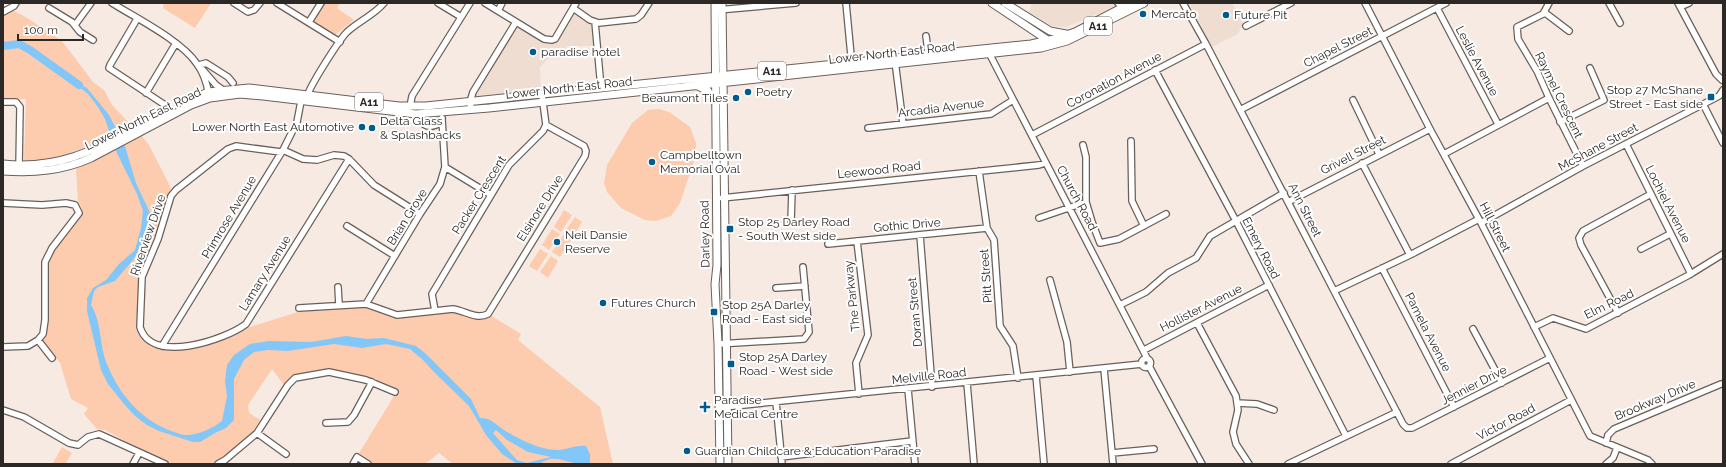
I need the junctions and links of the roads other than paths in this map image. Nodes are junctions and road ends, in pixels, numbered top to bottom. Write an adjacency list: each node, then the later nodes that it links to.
1 (16, 3): 35 (street)
2 (91, 3): 44 (street)
3 (112, 3): 38 (street)
4 (234, 3): 5 (street)
5 (260, 3)
6 (277, 3): 39 (street)
7 (321, 3): 39 (street)
8 (384, 3): 51 (street)
9 (438, 3): 37 (street)
10 (470, 3): 37 (street)
11 (485, 3): 34 (street)
12 (502, 3): 34 (street)
13 (649, 3): 41 (street)
14 (796, 3): 27 (street)
15 (846, 3): 61 (street)
16 (992, 3): 53 (main road)
17 (1005, 3): 43 (main road)
18 (1131, 3): 28 (main road, Lower North East Road / A11)
19 (1144, 3): 53 (main road, Lower North East Road / A11)
20 (1183, 3): 54 (street, Ann Street)
21 (1290, 3): 45 (street)
22 (1365, 3): 49 (street, Hill Street)
23 (1446, 3): 33 (street, Chapel Street)
24 (1549, 3): 36 (street)
25 (1609, 3): 42 (street)
26 (1688, 3): 29 (street)
27 (774, 4): 31 (street)
28 (1120, 5): 47 (main road, Lower North East Road / A11)
29 (1679, 5): 67 (street)
30 (575, 6): 40 (street); 41 (street)
31 (719, 7): 56 (main road, Darley Road); 58 (main road, Darley Road)
32 (49, 8): 44 (street)
33 (1437, 8): 49 (street, Chapel Street); 97 (street, Leslie Avenue)
34 (498, 11): 40 (street)
35 (3, 12)
36 (1544, 12): 46 (street); 78 (street, Raymel Crescent)
37 (461, 17): 88 (street)
38 (137, 19): 52 (street); 74 (street)
39 (309, 22): 51 (street)
40 (516, 22): 70 (street)
41 (596, 22): 71 (street)
42 (1620, 23)
43 (1040, 25): 47 (main road); 53 (main road)
44 (75, 26): 50 (street)
45 (1246, 26)
46 (1569, 31)
47 (1068, 34): 53 (main road, Lower North East Road / A11)
48 (926, 36): 57 (street)
49 (1382, 36): 90 (street, Chapel Street); 100 (street, Hill Street)
50 (93, 40)
51 (340, 42): 76 (street)
52 (176, 43): 60 (street); 74 (street)
53 (1050, 43): 55 (main road, Lower North East Road / A11)
54 (1206, 44): 63 (street, Coronation Avenue); 90 (street, Ann Street)
55 (988, 51): 57 (main road, Lower North East Road / A11); 79 (street, Church Road)
56 (722, 56): 64 (main road); 66 (main road, Darley Road)
57 (929, 57): 59 (main road, Lower North East Road / A11)
58 (715, 60): 65 (main road); 66 (main road, Darley Road)
59 (895, 61): 61 (main road, Lower North East Road / A11); 96 (street)
60 (198, 65): 68 (street); 73 (street); 75 (street)
61 (852, 65): 64 (main road, Lower North East Road / A11)
62 (1590, 68): 94 (street)
63 (1155, 70): 102 (street, Coronation Avenue); 133 (street, Emery Road)
64 (740, 77): 66 (main road, Lower North East Road / A11); 82 (main road)
65 (698, 78): 66 (main road, Lower North East Road / A11); 71 (main road, Lower North East Road / A11)
66 (719, 79): 69 (main road, Lower North East Road / A11); 82 (main road, Darley Road); 87 (main road, Darley Road)
67 (1723, 80): 72 (street)
68 (232, 83)
69 (693, 86): 77 (main road, Lower North East Road / A11); 87 (main road)
70 (475, 88): 81 (street); 84 (street)
71 (601, 88): 77 (main road, Lower North East Road / A11)
72 (1723, 88): 85 (street, McShane Street)
73 (223, 90): 75 (main road, Lower North East Road / A11); 76 (main road, Lower North East Road / A11)
74 (146, 93): 91 (street)
75 (209, 95): 76 (main road, Lower North East Road / A11); 91 (main road, Lower North East Road / A11)
76 (304, 97): 88 (main road, Lower North East Road / A11); 92 (main road, Lower North East Road / A11); 107 (street, Primrose Avenue)
77 (542, 98): 81 (main road, Lower North East Road / A11); 89 (main road, Lower North East Road / A11); 95 (street)
78 (1548, 98): 94 (street, Raymel Crescent); 97 (street)
79 (1013, 100): 96 (street, Arcadia Avenue); 102 (street, Church Road)
80 (1353, 100): 108 (street)
81 (482, 101): 84 (main road, Lower North East Road / A11)
82 (722, 101): 123 (main road, Darley Road)
83 (3, 102): 116 (street)
84 (470, 102): 86 (main road, Lower North East Road / A11); 89 (street)
85 (1703, 104): 104 (street); 105 (street, McShane Street)
86 (426, 106): 88 (main road, Lower North East Road / A11); 92 (main road)
87 (715, 106): 124 (main road, Darley Road)
88 (410, 107)
89 (471, 110): 93 (main road, Lower North East Road / A11)
90 (1240, 110): 120 (street, Ann Street)
91 (170, 113): 116 (main road, Lower North East Road / A11)
92 (416, 114): 93 (main road, Lower North East Road / A11); 98 (street)
93 (442, 116): 98 (street); 101 (street, Brian Grove)
94 (1560, 122): 114 (street, Raymel Crescent)
95 (546, 124): 122 (street, Packer Crescent); 160 (street, Elsinore Drive)
96 (903, 124): 99 (street, Arcadia Avenue)
97 (1498, 124): 109 (street)
98 (434, 126): 101 (street)
99 (868, 128)
100 (1430, 129): 108 (street, Grivell Street); 109 (street, Hill Street)
101 (443, 135): 115 (street, Brian Grove)
102 (1032, 135): 111 (street, Church Road)
103 (1131, 141): 137 (street)
104 (1723, 143)
105 (1626, 144): 114 (street, McShane Street); 121 (street, Lochiel Avenue)
106 (1083, 145): 125 (street)
107 (282, 151): 110 (street); 168 (street, Primrose Avenue); 168 (street, Riverview Drive)
108 (1379, 154): 112 (street, Grivell Street)
109 (1444, 154): 134 (street, Hill Street)
110 (349, 159): 130 (street); 168 (street, Lamary Avenue)
111 (1046, 162): 118 (street, Leewood Road); 128 (street, Church Road)
112 (1362, 163): 126 (street, Grivell Street); 145 (street)
113 (3, 164): 116 (main road, Lower North East Road / A11)
114 (1583, 166): 134 (street, McShane Street)
115 (445, 167): 122 (street); 130 (street, Brian Grove)
116 (18, 169): 117 (main road, Lower North East Road / A11)
117 (3, 171)
118 (979, 171): 119 (street, Leewood Road); 138 (street, Pitt Street)
119 (792, 190): 123 (street, Leewood Road); 135 (street)
120 (1284, 193): 126 (street, Ann Street); 133 (street)
121 (1651, 194): 139 (street, Lochiel Avenue); 161 (street)
122 (491, 195): 160 (street, Packer Crescent)
123 (724, 197): 124 (street, Leewood Road); 167 (main road, Darley Road)
124 (715, 198): 166 (main road, Darley Road)
125 (1086, 202): 128 (street); 137 (street)
126 (1288, 202): 155 (street, Ann Street)
127 (4, 203): 129 (street); 165 (street)
128 (1069, 207): 132 (street); 158 (street, Church Road)
129 (3, 210)
130 (420, 214): 146 (street, Brian Grove)
131 (1166, 214): 137 (street)
132 (1039, 218)
133 (1236, 221): 152 (street, Emery Road); 158 (street)
134 (1480, 221): 145 (street, McShane Street); 163 (street, Hill Street)
135 (791, 222)
136 (347, 226): 146 (street)
137 (1144, 226)
138 (987, 228): 140 (street, Gothic Drive); 179 (street, Pitt Street)
139 (1670, 234): 143 (street); 149 (street, Lochiel Avenue)
140 (920, 235): 141 (street, Gothic Drive); 184 (street, Doran Street)
141 (857, 241): 142 (street, Gothic Drive); 187 (street, The Parkway)
142 (828, 244)
143 (1642, 249)
144 (1723, 254): 149 (street, Elm Road)
145 (1410, 255): 148 (street, McShane Street)
146 (395, 256): 156 (street, Brian Grove)
147 (803, 267): 151 (street)
148 (1382, 268): 155 (street, McShane Street); 192 (street, Pamela Avenue)
149 (1691, 274): 161 (street, Elm Road)
150 (1050, 280): 177 (street)
151 (805, 286): 154 (street); 167 (street)
152 (1269, 286): 162 (street, Hollister Avenue); 200 (street, Emery Road)
153 (338, 287): 157 (street)
154 (776, 288)
155 (1334, 291): 196 (street, Ann Street)
156 (366, 304): 157 (street); 160 (street)
157 (339, 305): 159 (street)
158 (1120, 305): 170 (street, Church Road)
159 (299, 308)
160 (435, 311)
161 (1618, 313): 163 (street, Elm Road)
162 (1197, 323): 170 (street, Hollister Avenue); 190 (street)
163 (1534, 327): 173 (street, Hill Street)
164 (1473, 330): 182 (street)
165 (38, 340): 169 (street); 171 (street)
166 (718, 344): 167 (street); 193 (main road, Darley Road)
167 (726, 344): 191 (main road, Darley Road)
168 (162, 346)
169 (3, 347)
170 (1144, 350): 172 (street, Church Road)
171 (52, 358)
172 (1147, 358): 174 (street); 175 (street)
173 (1550, 358): 182 (street, Jennier Drive); 188 (street, Hill Street)
174 (1142, 364): 175 (street); 176 (street, Melville Road)
175 (1149, 366): 221 (street)
176 (1104, 368): 177 (street, Melville Road); 206 (street)
177 (1070, 372): 178 (street, Melville Road)
178 (1036, 376): 179 (street, Melville Road); 219 (street)
179 (1018, 378): 181 (street, Melville Road)
180 (372, 382): 186 (street); 197 (street); 199 (street)
181 (967, 383): 184 (street, Melville Road); 218 (street)
182 (1502, 383): 192 (street, Jennier Drive)
183 (1721, 384): 202 (street, Brookway Drive)
184 (932, 387): 185 (street, Melville Road)
185 (908, 389): 187 (street, Melville Road); 201 (street)
186 (395, 392)
187 (859, 394): 189 (street, Melville Road)
188 (1571, 400): 202 (street, Hill Street); 224 (street, Victor Road)
189 (776, 402): 191 (street, Melville Road); 208 (street)
190 (1237, 403): 195 (street); 222 (street)
191 (727, 407): 193 (street, Melville Road); 215 (main road, Darley Road)
192 (1454, 407): 198 (street, Jennier Drive)
193 (719, 408): 214 (main road, Darley Road)
194 (3, 410): 205 (street)
195 (1274, 410)
196 (1397, 412): 198 (street, Ann Street); 200 (street)
197 (326, 423)
198 (1407, 428)
199 (257, 433): 207 (street); 211 (street)
200 (1346, 436): 223 (street)
201 (912, 440): 208 (street); 217 (street)
202 (1606, 443): 203 (street, Hill Street)
203 (1617, 448): 225 (street); 226 (street, Hill Street)
204 (1154, 449): 206 (street)
205 (140, 453): 209 (street); 210 (street)
206 (1112, 453): 220 (street)
207 (286, 454)
208 (781, 457): 216 (street)
209 (133, 464)
210 (165, 464)
211 (218, 464)
212 (353, 464): 213 (street)
213 (368, 464)
214 (720, 464)
215 (728, 464)
216 (782, 464)
217 (915, 464)
218 (974, 464)
219 (1044, 464)
220 (1113, 464)
221 (1202, 464)
222 (1249, 464)
223 (1288, 464)
224 (1451, 464)
225 (1606, 464)
226 (1652, 464)

